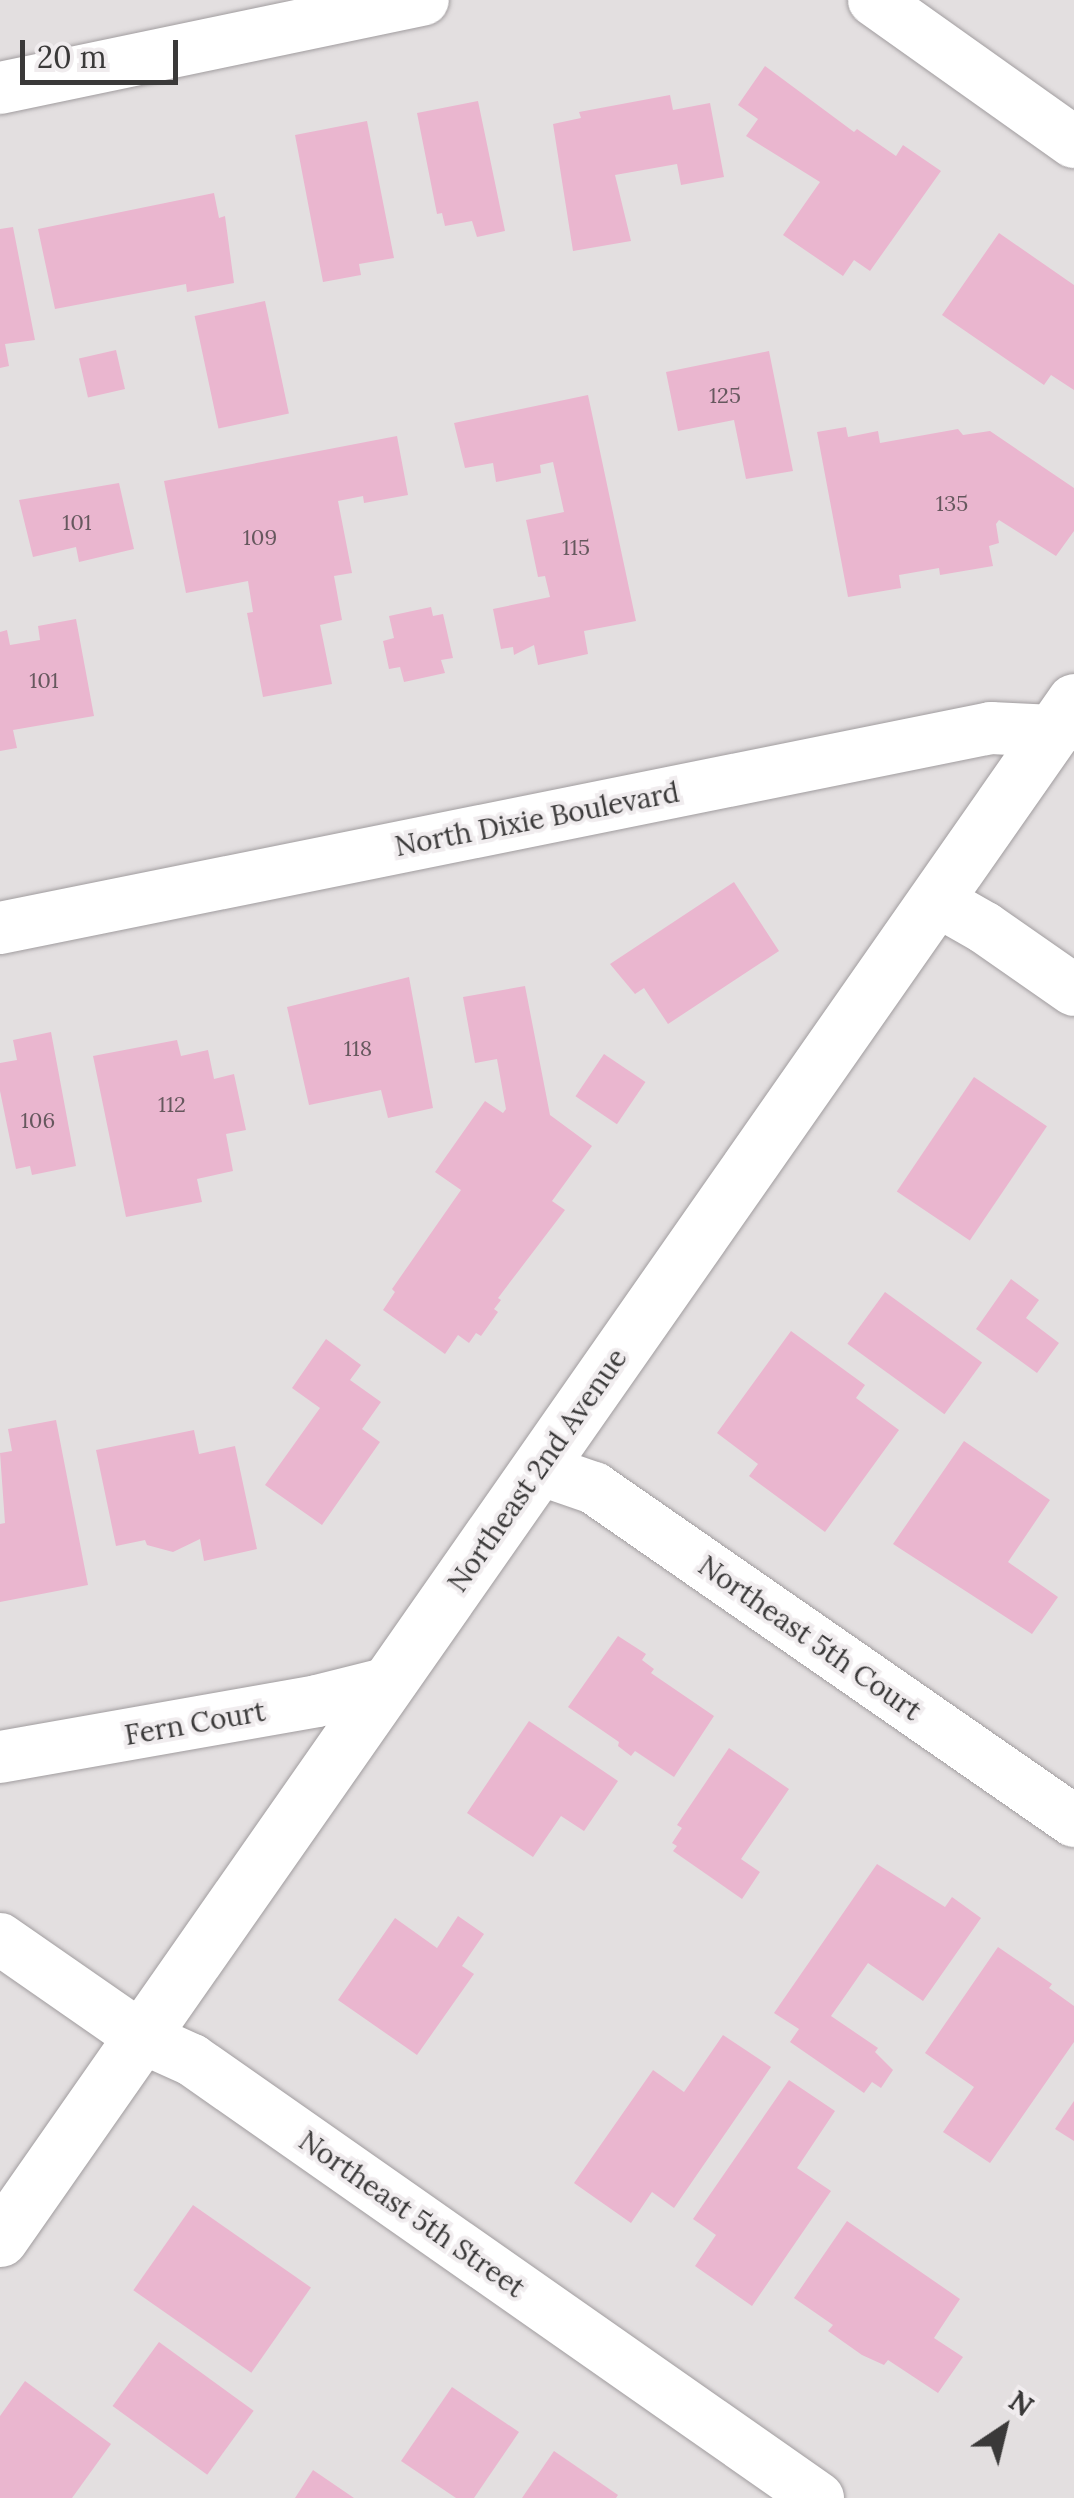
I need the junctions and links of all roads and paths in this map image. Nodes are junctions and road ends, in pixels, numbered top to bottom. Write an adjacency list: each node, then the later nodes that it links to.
1 (423, 0): 3 (street)
2 (874, 0): 4 (street)
3 (0, 88)
4 (1074, 142)
5 (1067, 718): 6 (street, Northeast 2nd Avenue); 7 (street, North Dixie Boulevard)
6 (936, 900): 8 (street); 9 (street, Northeast 2nd Avenue)
7 (0, 928)
8 (1074, 990)
9 (538, 1469): 10 (street, Northeast 2nd Avenue); 12 (street, Northeast 5th Court)
10 (389, 1683): 11 (street, Fern Court); 14 (street, Northeast 2nd Avenue)
11 (0, 1758)
12 (1074, 1821)
13 (0, 1939): 14 (street, Northeast 5th Street)
14 (141, 2038): 15 (street, Northeast 2nd Avenue); 16 (street, Northeast 5th Street)
15 (0, 2239)
16 (818, 2498)

